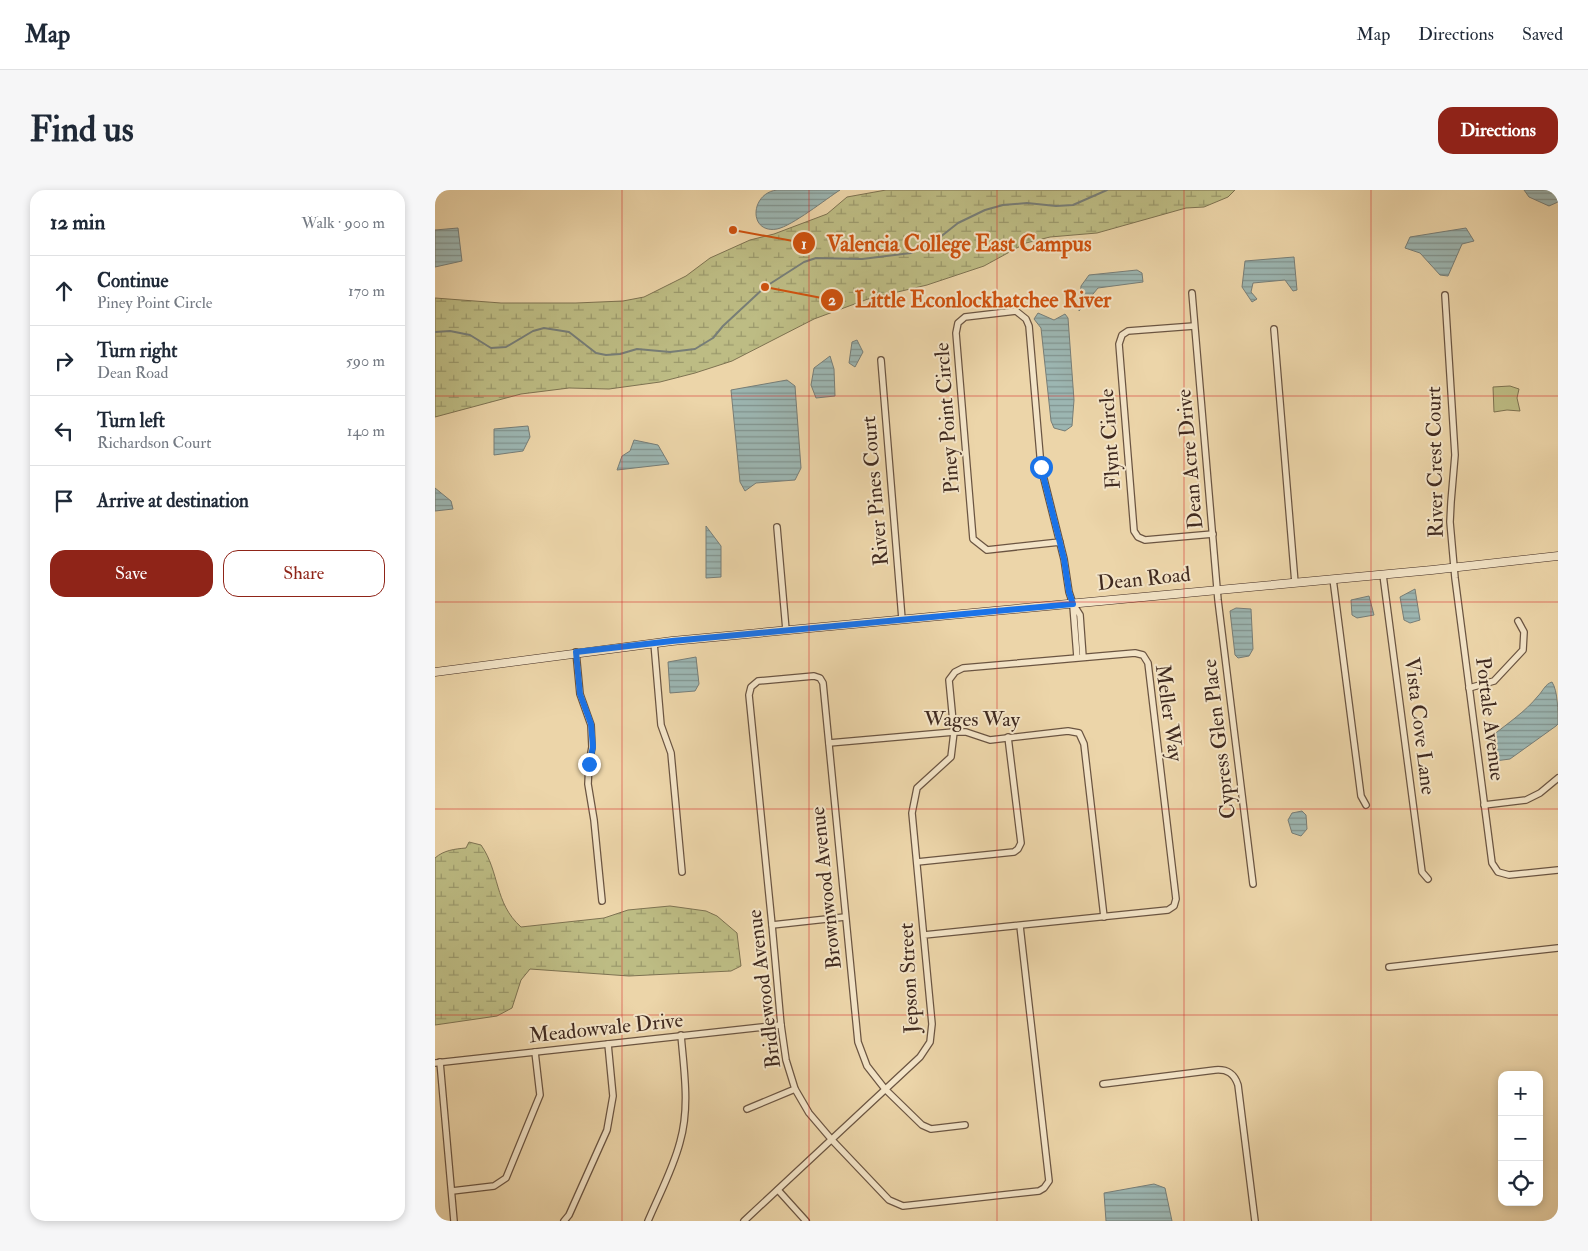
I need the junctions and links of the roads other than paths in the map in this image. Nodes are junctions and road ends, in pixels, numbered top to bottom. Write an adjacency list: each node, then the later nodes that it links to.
1 (1192, 294): 3 (street, Dean Acre Drive)
2 (1445, 295): 10 (street, River Crest Court)
3 (1194, 326): 7 (street, Dean Acre Drive); 7 (street, Flynt Circle)
4 (1274, 329): 13 (street)
5 (881, 360): 16 (street, River Pines Court)
6 (777, 527): 18 (street)
7 (1213, 534): 14 (street, Dean Acre Drive)
8 (1060, 542): 8 (street, Piney Point Circle); 15 (street, Piney Point Circle)
9 (1558, 556): 10 (main road, Dean Road)
10 (1455, 568): 11 (main road, Dean Road); 25 (street, Portale Avenue)
11 (1383, 574): 12 (main road, Dean Road); 35 (street, Vista Cove Lane)
12 (1333, 579): 13 (main road, Dean Road); 30 (street)
13 (1295, 583): 14 (main road, Dean Road)
14 (1218, 590): 15 (main road, Dean Road); 36 (street, Cypress Glen Place)
15 (1073, 604): 16 (main road, Dean Road); 21 (street, Piney Point Circle)
16 (902, 619): 18 (main road, Dean Road)
17 (1518, 621): 25 (street)
18 (787, 630): 19 (main road, Dean Road)
19 (654, 643): 20 (main road, Dean Road); 34 (street)
20 (576, 652): 22 (main road, Dean Road); 37 (street)
21 (1080, 657): 23 (street, Meller Way); 39 (street, Meller Way)
22 (435, 672)
23 (955, 672): 26 (street, Jepson Street)
24 (820, 678): 28 (street, Brownwood Avenue); 40 (street, Bridlewood Avenue)
25 (1469, 688): 31 (street, Portale Avenue)
26 (954, 732): 27 (street, Wages Way); 28 (street, Wages Way); 32 (street, Jepson Street)
27 (1008, 737): 32 (street); 39 (street, Wages Way)
28 (829, 744): 38 (street, Brownwood Avenue)
29 (1558, 778): 31 (street)
30 (1366, 805)
31 (1484, 805): 33 (street, Portale Avenue)
32 (917, 862): 42 (street, Jepson Street)
33 (1558, 870)
34 (682, 872)
35 (1429, 879)
36 (1253, 884)
37 (602, 901)
38 (845, 917): 40 (street); 52 (street, Brownwood Avenue)
39 (1104, 917): 41 (street)
40 (772, 925): 45 (street, Bridlewood Avenue)
41 (1020, 926): 42 (street); 55 (street, Bridlewood Avenue)
42 (924, 935): 52 (street, Jepson Street)
43 (1558, 948): 44 (street)
44 (1389, 967)
45 (781, 1025): 46 (street, Meadowvale Drive); 51 (street, Bridlewood Avenue)
46 (681, 1035): 47 (street, Meadowvale Drive); 60 (street)
47 (608, 1044): 48 (street, Meadowvale Drive); 59 (street)
48 (535, 1052): 49 (street, Meadowvale Drive); 57 (street)
49 (437, 1063): 57 (street)
50 (1103, 1084): 63 (street)
51 (795, 1089): 53 (street); 55 (street, Bridlewood Avenue)
52 (885, 1089): 54 (street, Brownwood Avenue); 55 (street, Jepson Street)
53 (747, 1109)
54 (965, 1125)
55 (832, 1140): 56 (street, Jepson Street)
56 (778, 1190): 61 (street, Jepson Street); 62 (street)
57 (451, 1191): 58 (street)
58 (454, 1221)
59 (564, 1221)
60 (648, 1221)
61 (744, 1221)
62 (806, 1221)
63 (1255, 1221)

